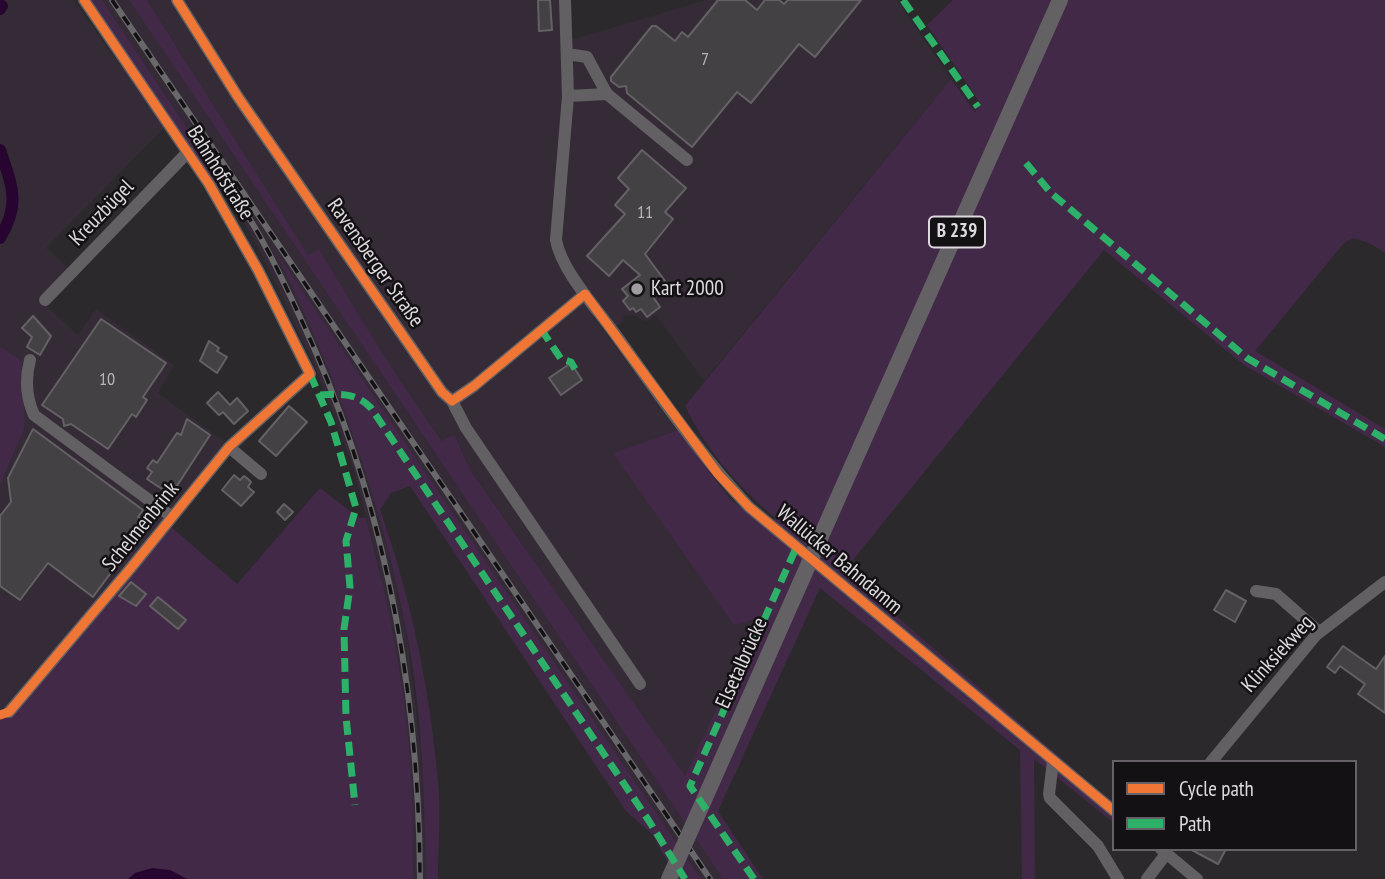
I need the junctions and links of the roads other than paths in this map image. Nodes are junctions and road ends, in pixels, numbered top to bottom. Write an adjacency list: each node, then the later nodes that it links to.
1 (84, 0): 8 (street, Bahnhofstraße)
2 (177, 0): 14 (street, Ravensberger Straße)
3 (565, 0): 5 (street, Wallücker Bahndamm)
4 (1060, 0): 27 (main road, Elsetalbrücke / B 239, bridge)
5 (567, 54): 6 (street); 7 (street, Wallücker Bahndamm)
6 (607, 94): 7 (street); 9 (street)
7 (568, 96): 10 (street, Wallücker Bahndamm)
8 (187, 152): 11 (street, Kreuzbügel); 13 (street, Bahnhofstraße)
9 (687, 160)
10 (585, 294): 14 (street); 24 (street, Wallücker Bahndamm)
11 (45, 300)
12 (30, 360): 17 (street, Schelmenbrink)
13 (310, 374): 15 (street, Schelmenbrink)
14 (452, 401): 21 (street, Ravensberger Straße)
15 (229, 447): 16 (street); 17 (street, Schelmenbrink)
16 (261, 474)
17 (172, 517): 22 (street, Schelmenbrink)
18 (1385, 582): 20 (street, Klinksiekweg)
19 (1255, 591): 20 (street)
20 (1319, 632): 23 (street, Klinksiekweg)
21 (640, 684)
22 (9, 712)
23 (1213, 760)
24 (1053, 761): 25 (street, Wallücker Bahndamm); 28 (street)
25 (1112, 809)
26 (1163, 851): 29 (street); 30 (street)
27 (669, 879)
28 (1118, 879)
29 (1147, 879)
30 (1197, 879)

